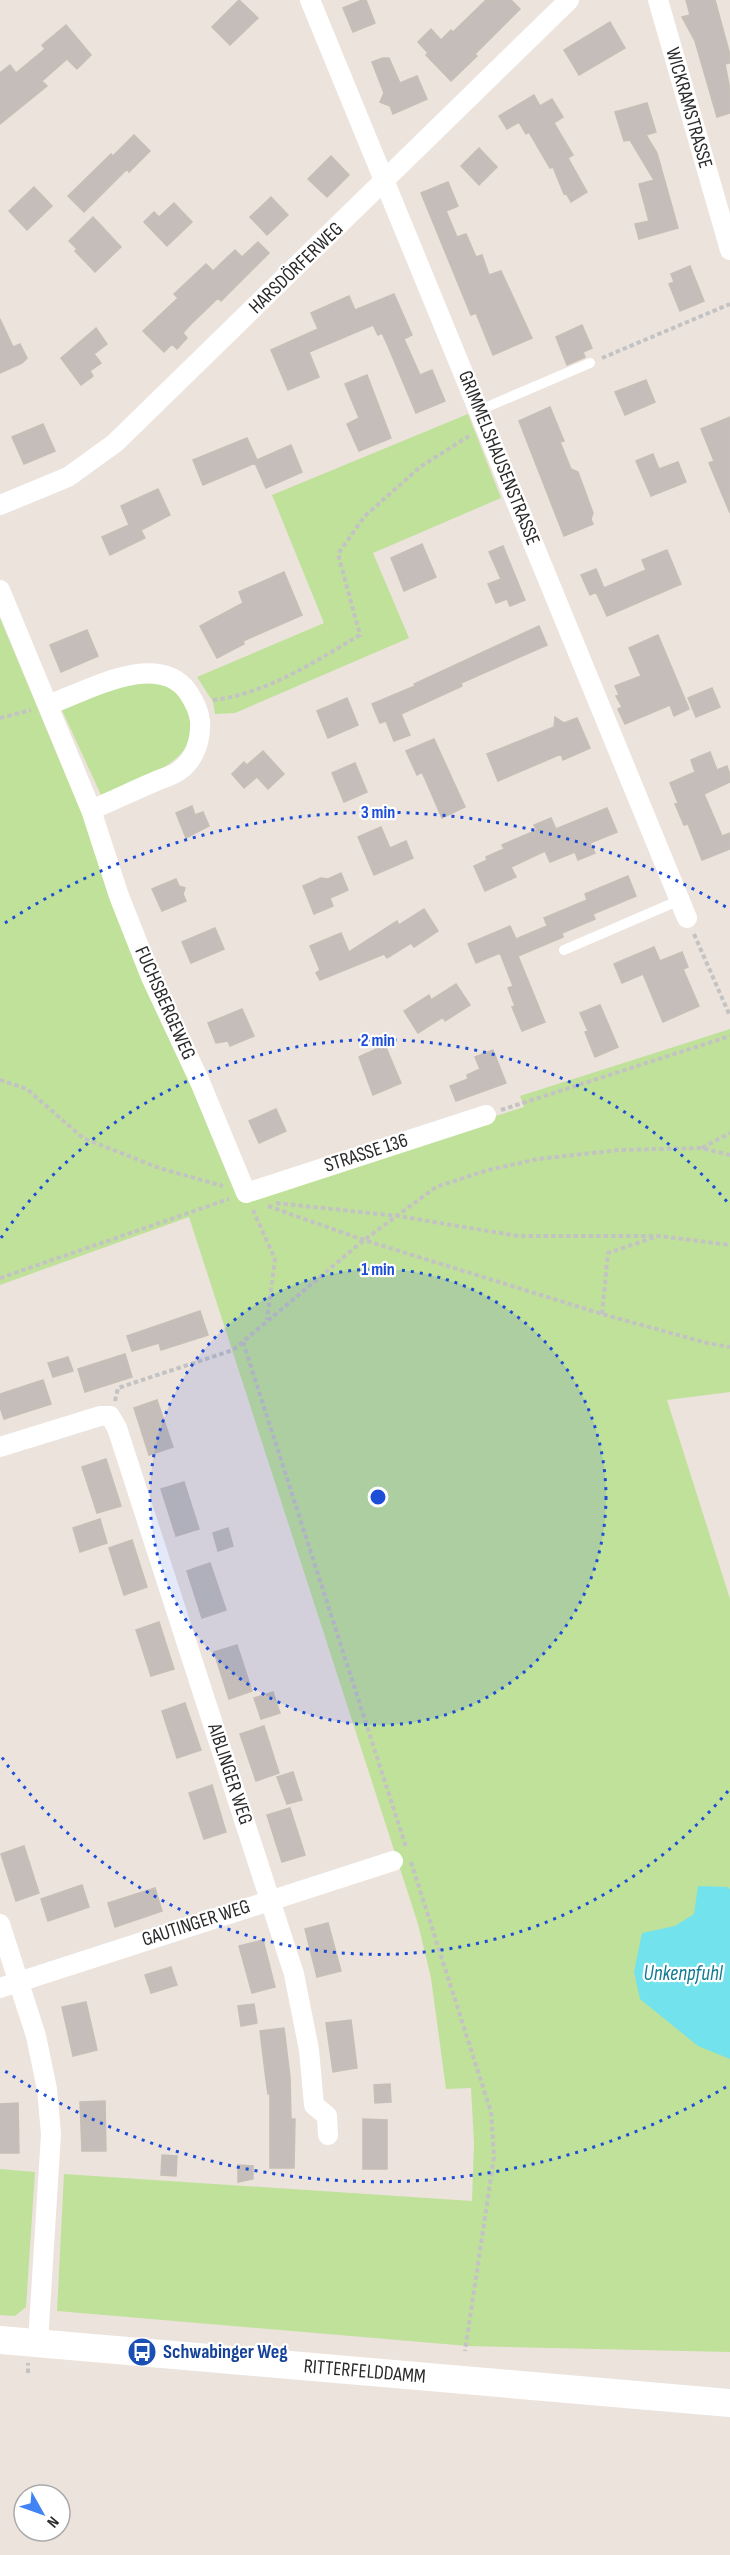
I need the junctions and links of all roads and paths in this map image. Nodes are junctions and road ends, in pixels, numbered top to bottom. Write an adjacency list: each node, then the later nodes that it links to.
1 (310, 0): 4 (street, GRIMMELSHAUSENSTRASSE)
2 (569, 0): 4 (street, HARSDÖRFERWEG)
3 (658, 0): 5 (street, WICKRAMSTRASSE)
4 (384, 182): 8 (street, GRIMMELSHAUSENSTRASSE); 10 (street, HARSDÖRFERWEG)
5 (730, 250)
6 (730, 304): 7 (path)
7 (590, 363): 8 (lane)
8 (480, 410): 9 (street, GRIMMELSHAUSENSTRASSE)
9 (487, 428): 12 (path); 16 (street, GRIMMELSHAUSENSTRASSE)
10 (0, 505)
11 (0, 590): 13 (street, FUCHSBERGEWEG)
12 (195, 702): 13 (street); 15 (street)
13 (48, 705): 14 (path); 15 (street, FUCHSBERGEWEG)
14 (0, 718)
15 (91, 810): 25 (street, FUCHSBERGEWEG)
16 (683, 909): 17 (lane); 18 (path)
17 (564, 950)
18 (730, 1016)
19 (730, 1036): 21 (path)
20 (0, 1080): 25 (path)
21 (486, 1115): 25 (street, STRASSE 136)
22 (730, 1133): 23 (path)
23 (701, 1148): 24 (path); 26 (path)
24 (730, 1155)
25 (246, 1192): 26 (path); 28 (path); 30 (path); 32 (path)
26 (398, 1216): 27 (path); 28 (path)
27 (659, 1236): 29 (path); 31 (path)
28 (364, 1240): 31 (path); 32 (path)
29 (730, 1245)
30 (0, 1278)
31 (602, 1314): 33 (path)
32 (267, 1320): 34 (path)
33 (730, 1347)
34 (110, 1416): 35 (street); 37 (street, AIBLINGER WEG)
35 (0, 1447)
36 (393, 1861): 37 (street, GAUTINGER WEG)
37 (270, 1899): 39 (street, GAUTINGER WEG); 41 (street, AIBLINGER WEG)
38 (0, 1924): 39 (street)
39 (19, 1981): 40 (street, GAUTINGER WEG); 43 (street)
40 (0, 1988)
41 (327, 2135)
42 (0, 2340): 43 (main road, RITTERFELDDAMM)
43 (38, 2342): 44 (main road, RITTERFELDDAMM)
44 (730, 2403)

